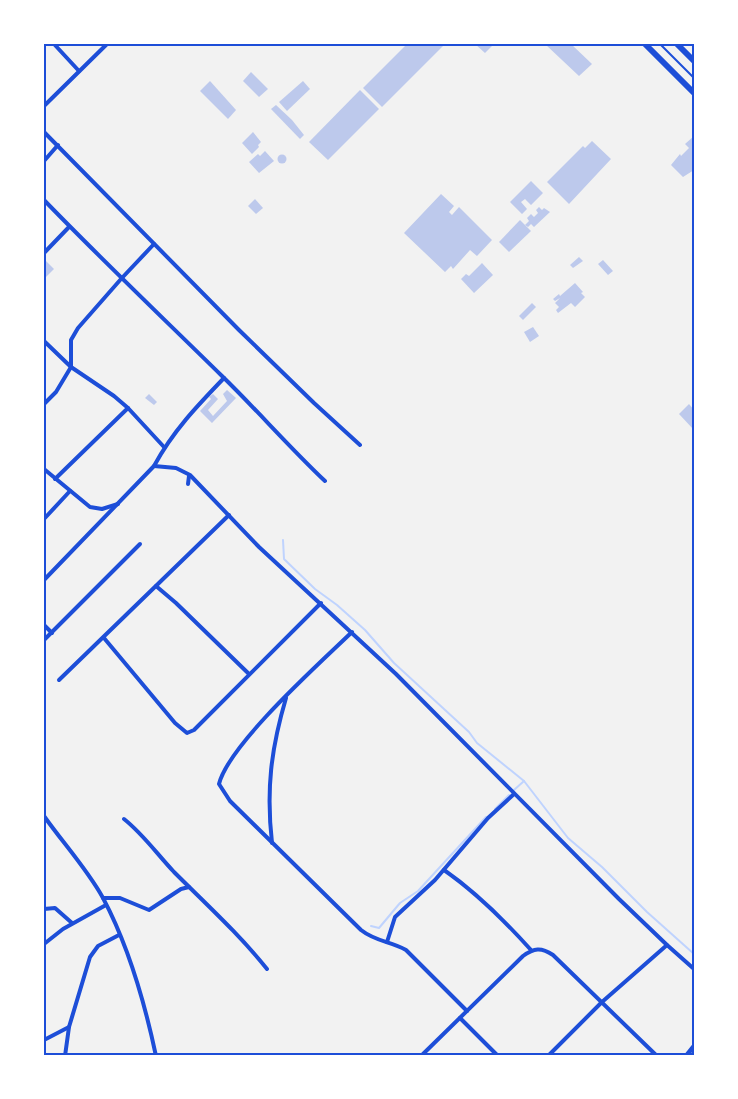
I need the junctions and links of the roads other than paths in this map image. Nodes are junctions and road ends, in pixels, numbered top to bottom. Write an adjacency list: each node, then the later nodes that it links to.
1 (54, 44): 7 (street)
2 (107, 44): 7 (street)
3 (645, 44): 9 (highway)
4 (660, 44): 8 (lane)
5 (677, 44): 6 (highway)
6 (694, 61)
7 (79, 71): 10 (street)
8 (694, 78)
9 (694, 93)
10 (44, 106)
11 (44, 132): 12 (street)
12 (58, 146): 13 (street); 16 (street)
13 (44, 161)
14 (44, 200): 15 (street)
15 (69, 227): 17 (street); 18 (street)
16 (154, 244): 18 (street); 24 (street)
17 (44, 253)
18 (121, 279): 20 (street); 21 (street)
19 (44, 341): 20 (street)
20 (71, 367): 22 (street); 23 (street)
21 (224, 378): 25 (street); 30 (street)
22 (44, 404)
23 (128, 408): 25 (street); 29 (street)
24 (360, 445)
25 (164, 447): 26 (street)
26 (154, 466): 28 (street); 33 (street)
27 (44, 469): 29 (street)
28 (190, 475): 31 (street); 34 (street)
29 (55, 479): 32 (street)
30 (324, 481)
31 (188, 484)
32 (70, 491): 33 (street); 35 (street)
33 (119, 503): 37 (street)
34 (229, 515): 38 (street); 39 (street)
35 (44, 519)
36 (140, 544): 42 (street)
37 (44, 580)
38 (156, 586): 43 (street); 45 (street)
39 (321, 603): 41 (street); 45 (street)
40 (44, 625): 42 (street)
41 (352, 632): 47 (street); 48 (street)
42 (52, 633): 44 (street)
43 (104, 638): 45 (street); 46 (street)
44 (44, 640)
45 (249, 674)
46 (59, 680)
47 (287, 697): 51 (street); 51 (street)
48 (514, 795): 52 (street); 61 (street)
49 (44, 816): 54 (street)
50 (124, 819): 53 (street)
51 (272, 843): 59 (street)
52 (444, 870): 59 (street); 62 (street)
53 (189, 887): 54 (street); 63 (street)
54 (103, 898): 55 (street)
55 (106, 905): 57 (street); 58 (street)
56 (44, 909): 57 (street)
57 (72, 923): 60 (street)
58 (119, 935): 68 (street); 72 (street)
59 (387, 942): 66 (street)
60 (44, 944)
61 (667, 945): 64 (street); 65 (street)
62 (531, 950): 65 (street); 66 (street)
63 (267, 969)
64 (694, 969)
65 (602, 1002): 75 (street); 76 (street)
66 (467, 1011): 67 (street)
67 (460, 1018): 73 (street); 74 (street)
68 (69, 1027): 69 (street); 71 (street)
69 (44, 1040)
70 (694, 1046): 77 (street)
71 (65, 1056)
72 (156, 1056)
73 (421, 1056)
74 (498, 1056)
75 (548, 1056)
76 (657, 1056)
77 (686, 1056)

